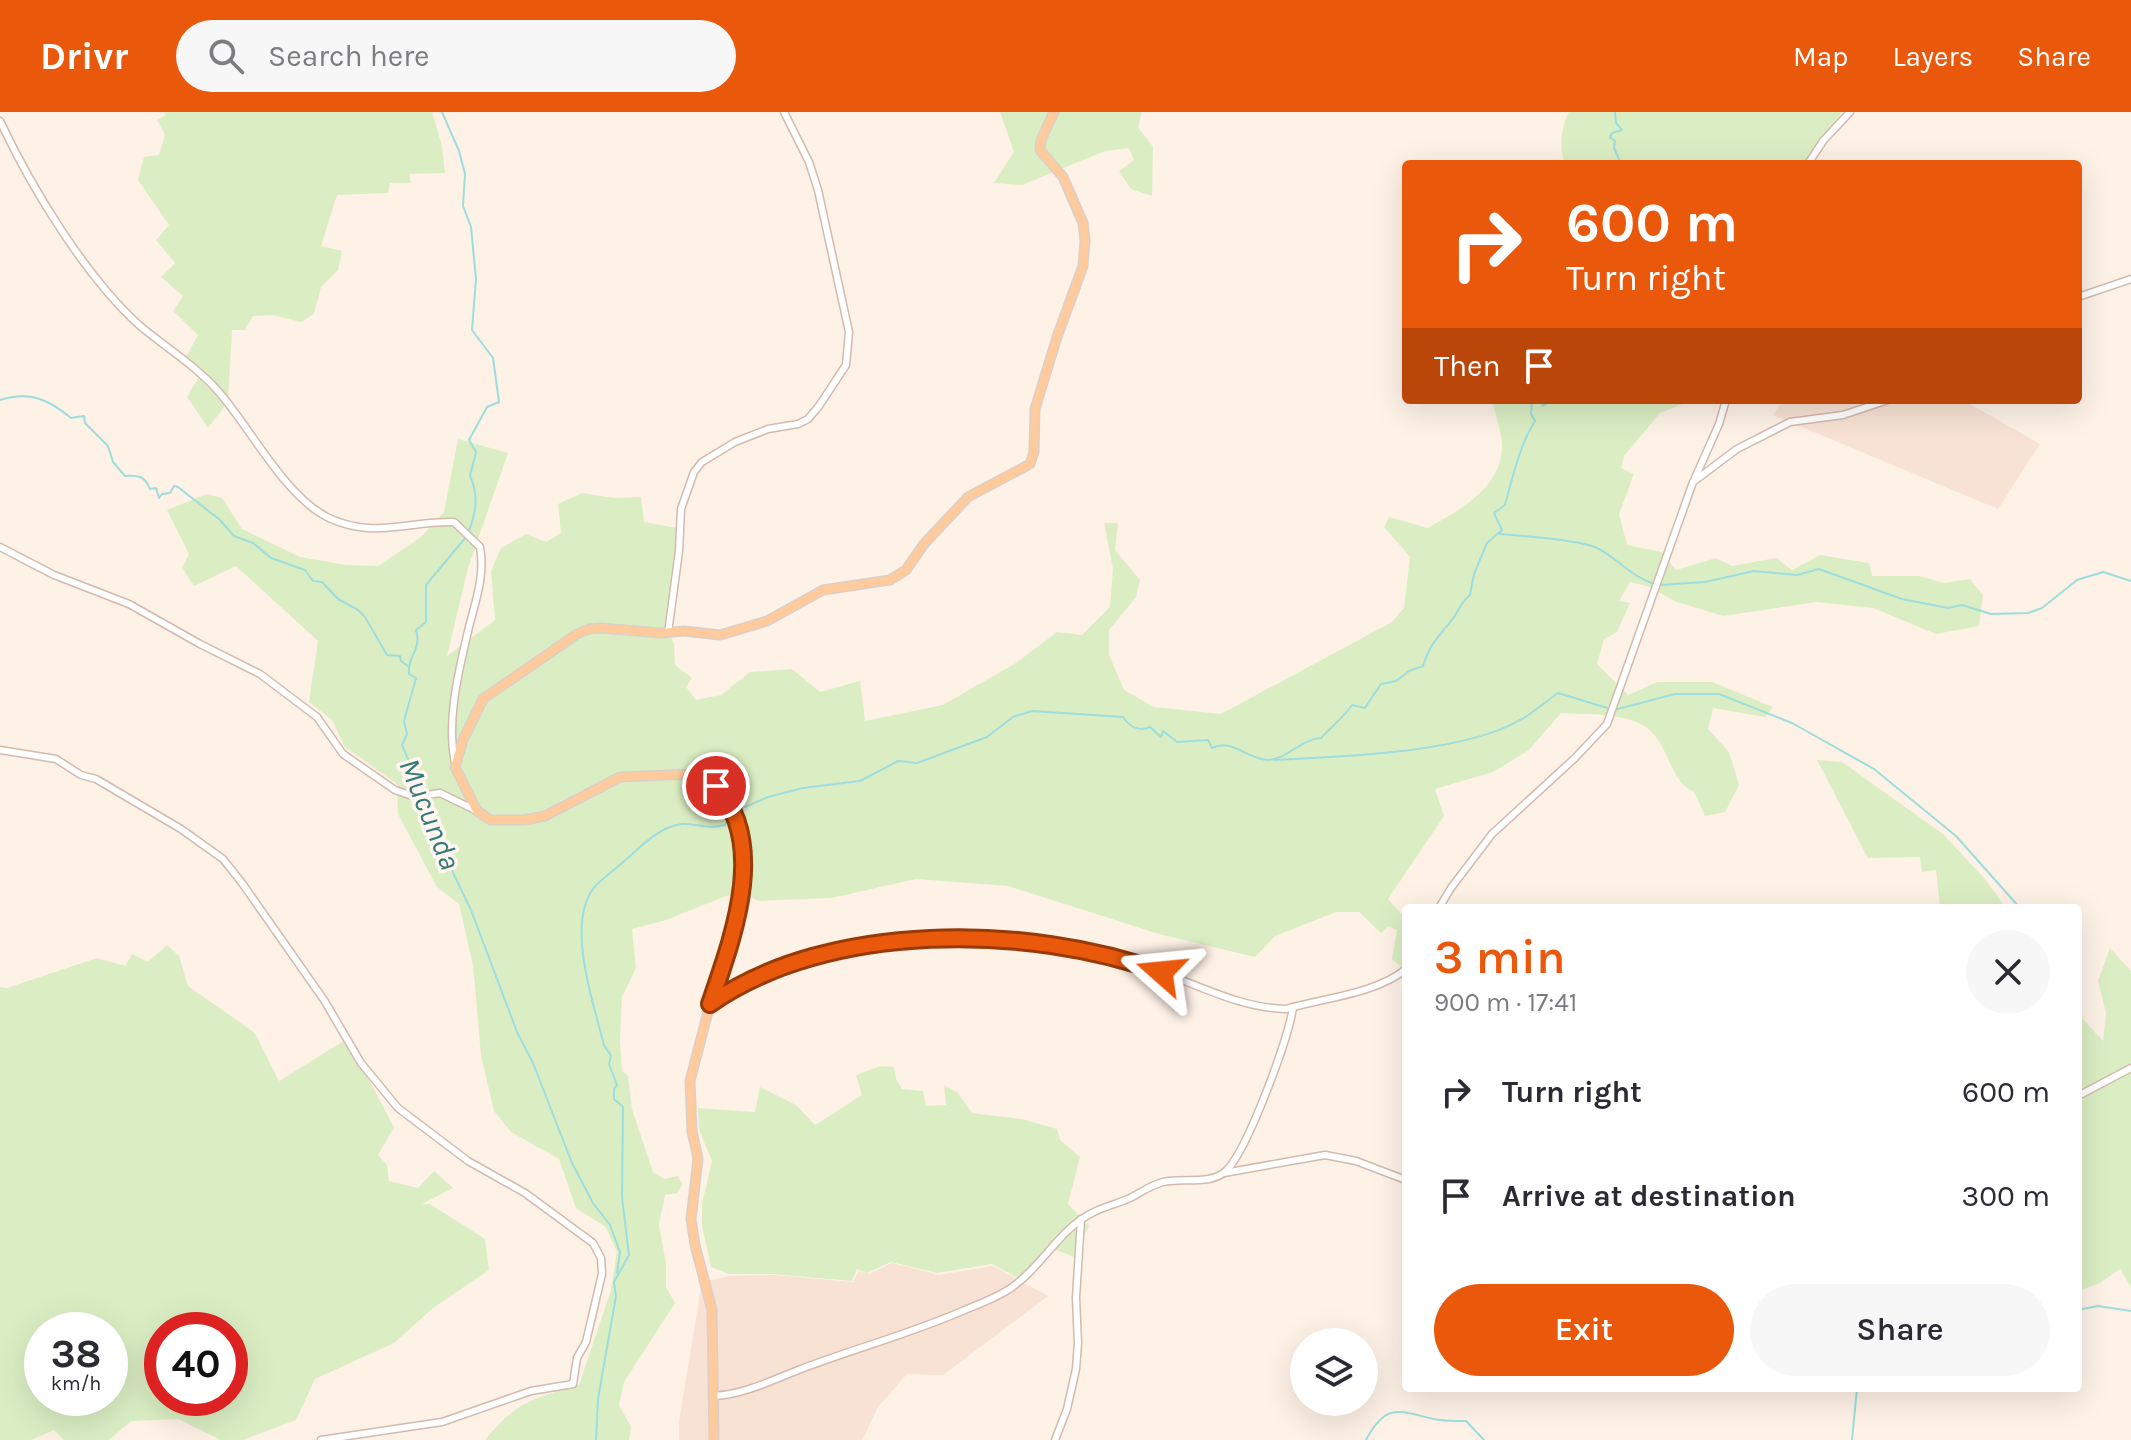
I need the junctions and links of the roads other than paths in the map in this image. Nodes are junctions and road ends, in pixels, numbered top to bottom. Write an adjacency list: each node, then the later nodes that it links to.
1 (784, 112): 12 (street)
2 (1054, 112): 12 (main road)
3 (1850, 112): 5 (street)
4 (0, 121): 14 (street)
5 (1811, 160)
6 (2131, 279): 7 (street)
7 (2082, 296)
8 (1725, 404): 10 (street)
9 (1876, 404): 10 (street)
10 (1693, 482): 16 (street)
11 (0, 547): 15 (street)
12 (668, 633): 14 (main road)
13 (0, 750): 26 (street)
14 (455, 767): 15 (main road)
15 (477, 811): 18 (main road)
16 (1441, 904)
17 (1402, 972): 19 (street)
18 (710, 1004): 19 (street); 25 (main road)
19 (1293, 1007): 22 (street)
20 (2131, 1068): 21 (street)
21 (2082, 1094)
22 (1223, 1173): 23 (street); 24 (street)
23 (1402, 1178)
24 (1081, 1219): 25 (street); 28 (street)
25 (714, 1396): 27 (main road)
26 (321, 1440)
27 (714, 1440)
28 (1055, 1440)

